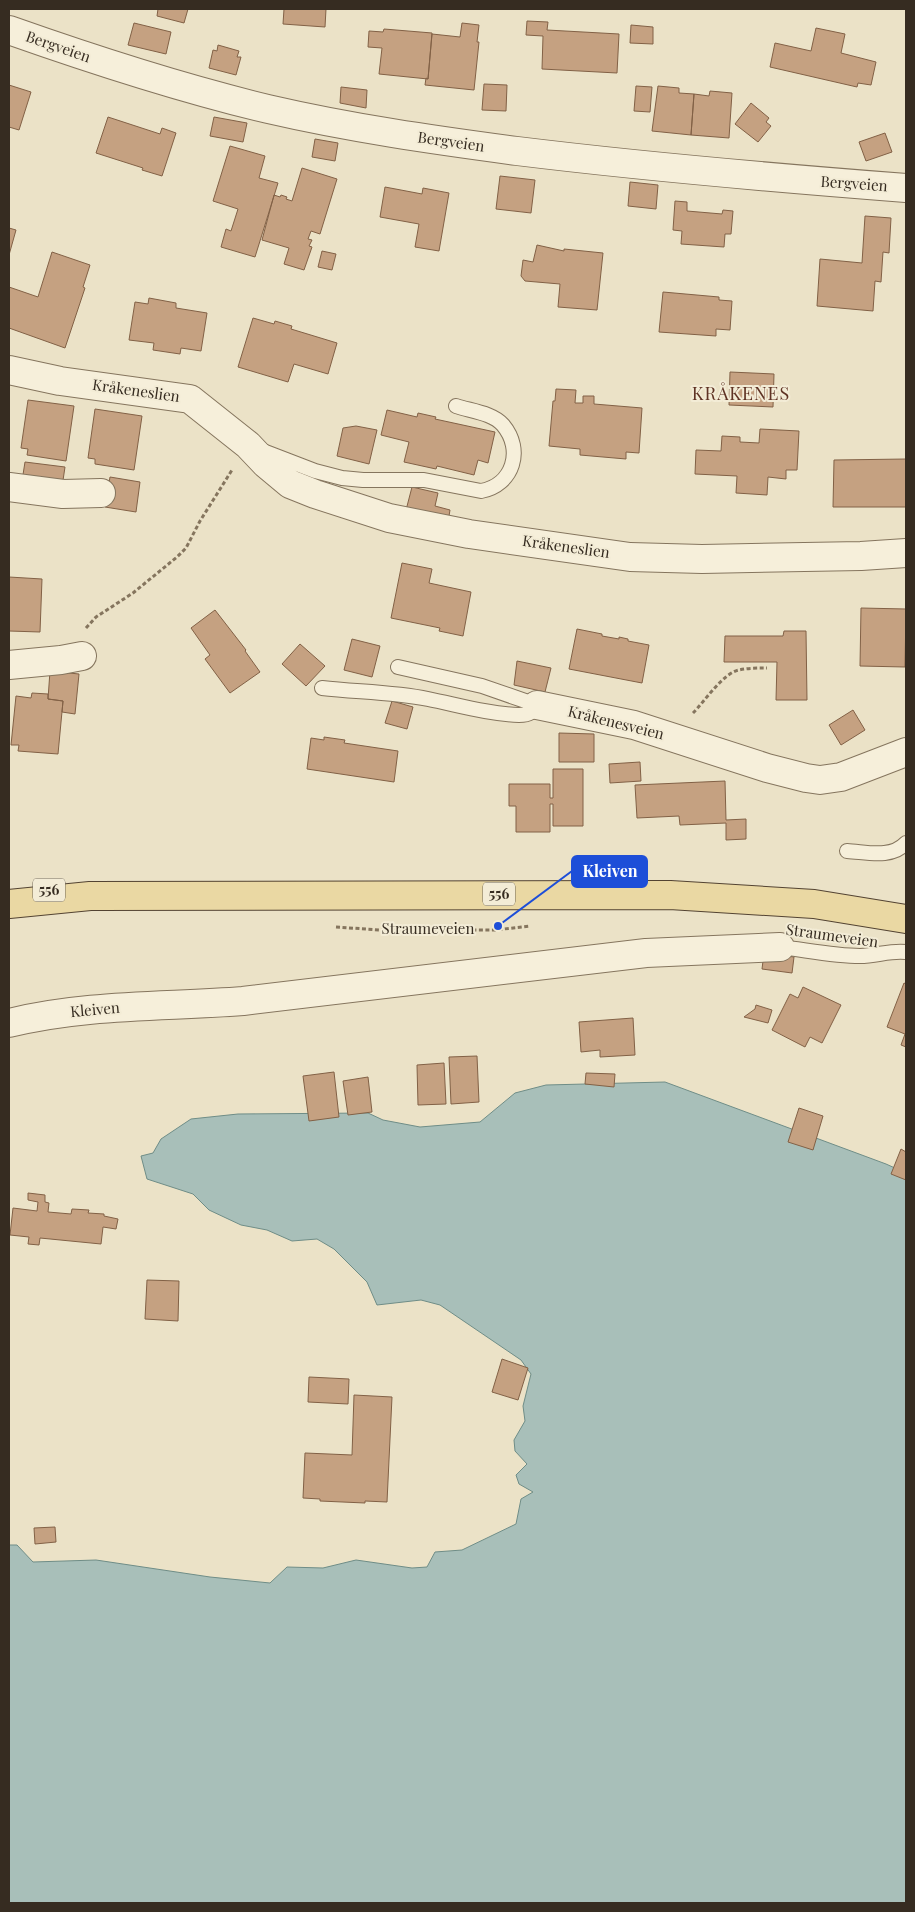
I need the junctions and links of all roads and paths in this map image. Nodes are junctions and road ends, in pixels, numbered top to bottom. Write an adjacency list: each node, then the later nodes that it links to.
1 (9, 30): 2 (street, Bergveien)
2 (906, 188)
3 (9, 370): 5 (street, Kråkeneslien)
4 (456, 406): 5 (lane, Kråkeneslien)
5 (248, 445): 8 (street, Kråkeneslien); 9 (path)
6 (9, 487): 7 (street)
7 (101, 493)
8 (906, 553)
9 (72, 658): 10 (street)
10 (9, 665)
11 (398, 667): 14 (lane)
12 (767, 668): 15 (path)
13 (322, 688): 14 (lane)
14 (537, 705): 15 (street, Kråkenesveien)
15 (672, 738): 16 (street, Kråkenesveien)
16 (906, 752)
17 (906, 843): 18 (lane)
18 (847, 851)
19 (9, 886): 20 (main road, Straumeveien / 556)
20 (90, 896): 21 (main road, Straumeveien / 556); 22 (main road, Straumeveien / 556)
21 (9, 904)
22 (906, 919)
23 (533, 926): 24 (path, Straumeveien)
24 (334, 927)
25 (780, 947): 26 (lane); 27 (street, Kleiven)
26 (906, 952)
27 (9, 1023)

